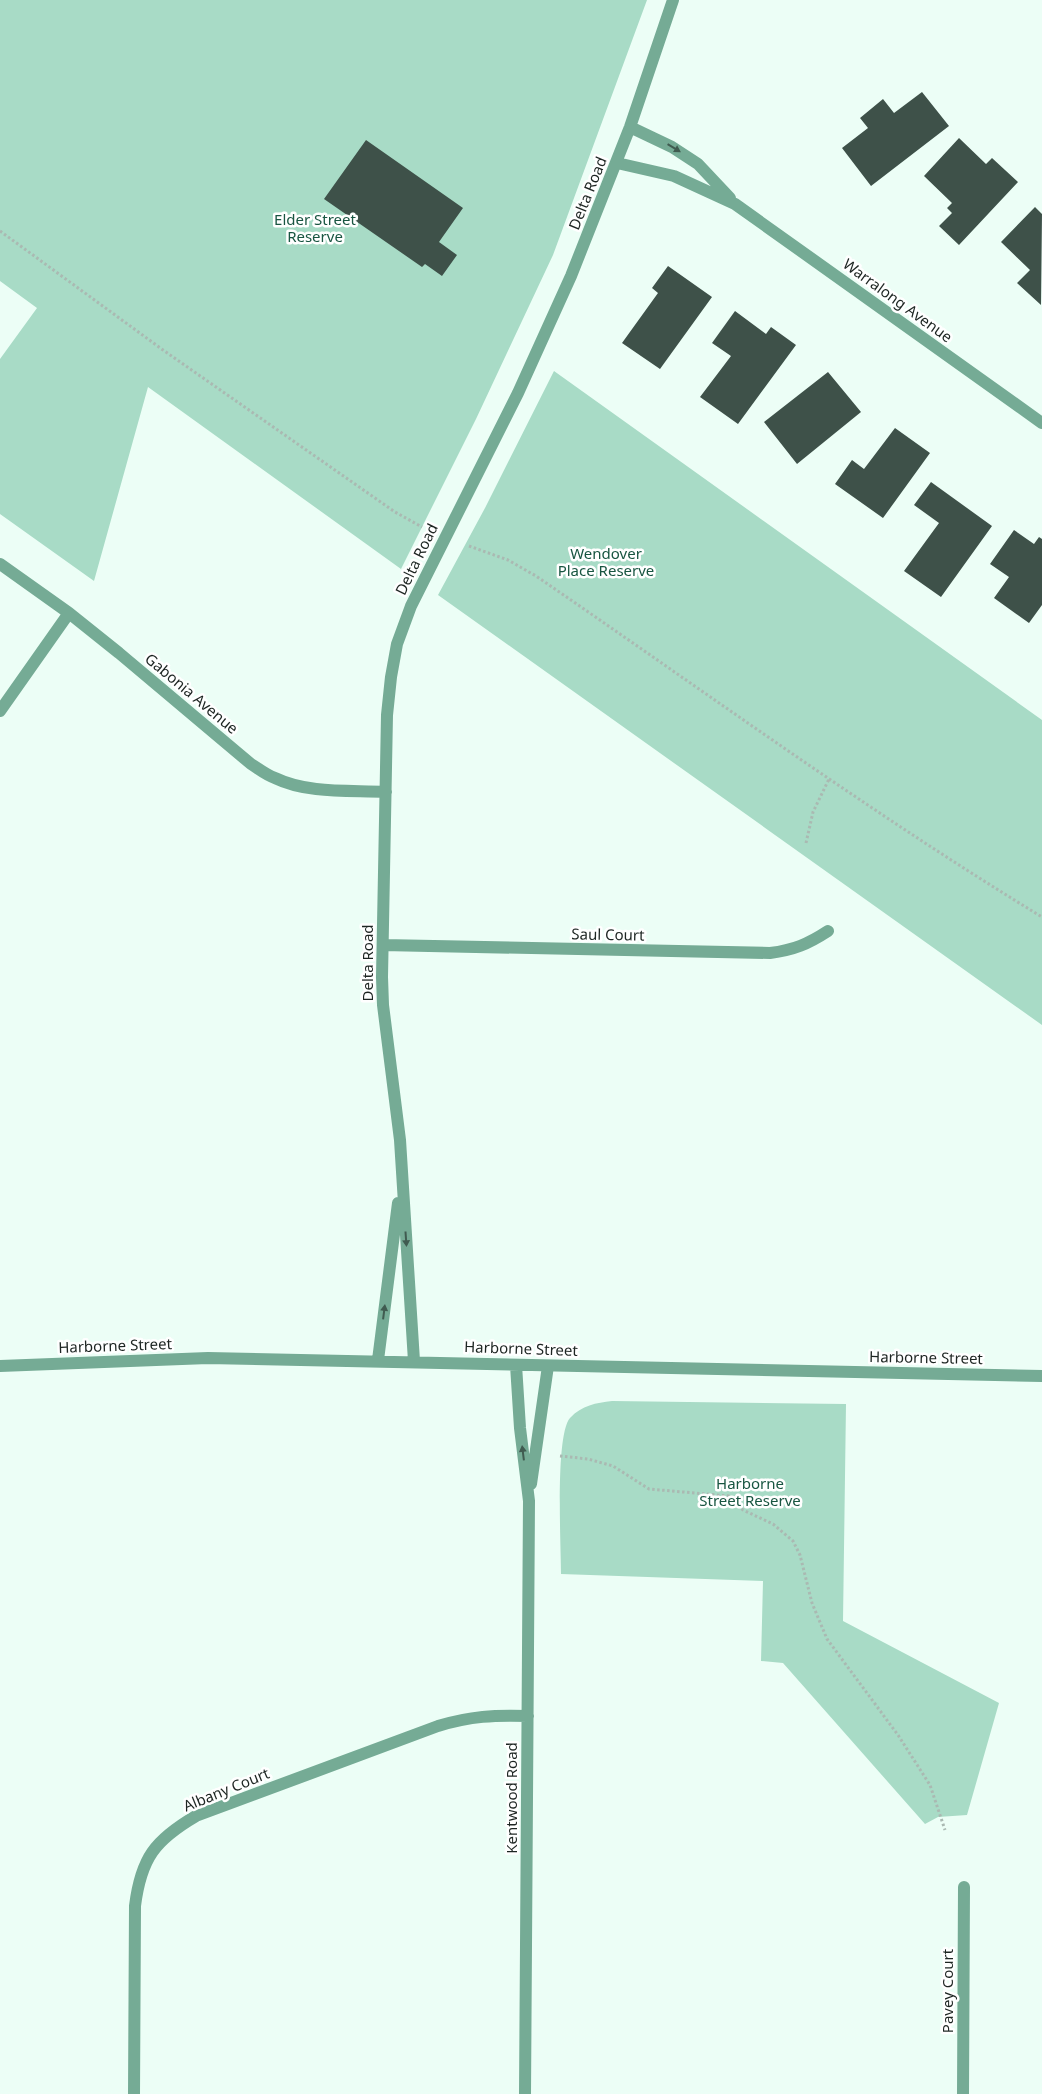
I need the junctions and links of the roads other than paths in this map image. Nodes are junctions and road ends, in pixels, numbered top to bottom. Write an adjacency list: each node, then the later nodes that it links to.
1 (673, 0): 2 (street, Delta Road)
2 (630, 127): 3 (street, Delta Road); 4 (street, Warralong Avenue, one-way to 4)
3 (617, 163): 4 (street, Warralong Avenue); 9 (street, Delta Road)
4 (735, 204): 5 (street, Warralong Avenue)
5 (1042, 423)
6 (0, 564): 7 (street, Gabonia Avenue)
7 (69, 613): 8 (street); 9 (street, Gabonia Avenue)
8 (0, 711)
9 (386, 792): 11 (street, Delta Road)
10 (828, 931): 11 (street, Saul Court)
11 (382, 945): 12 (street, Delta Road)
12 (401, 1173): 13 (street, Delta Road, one-way to 12); 14 (street, Delta Road, one-way to 14)
13 (378, 1360): 14 (street, Harborne Street); 16 (street, Harborne Street)
14 (414, 1362): 15 (street, Harborne Street)
15 (516, 1365): 17 (street, Harborne Street); 19 (street, Kentwood Road, one-way to 15)
16 (0, 1366)
17 (548, 1366): 18 (street, Harborne Street); 19 (street, Kentwood Road)
18 (1042, 1376)
19 (529, 1501): 20 (street, Kentwood Road)
20 (528, 1716): 22 (street, Albany Court); 23 (street, Kentwood Road)
21 (964, 1887): 24 (street, Pavey Court)
22 (134, 2094)
23 (525, 2094)
24 (963, 2094)

